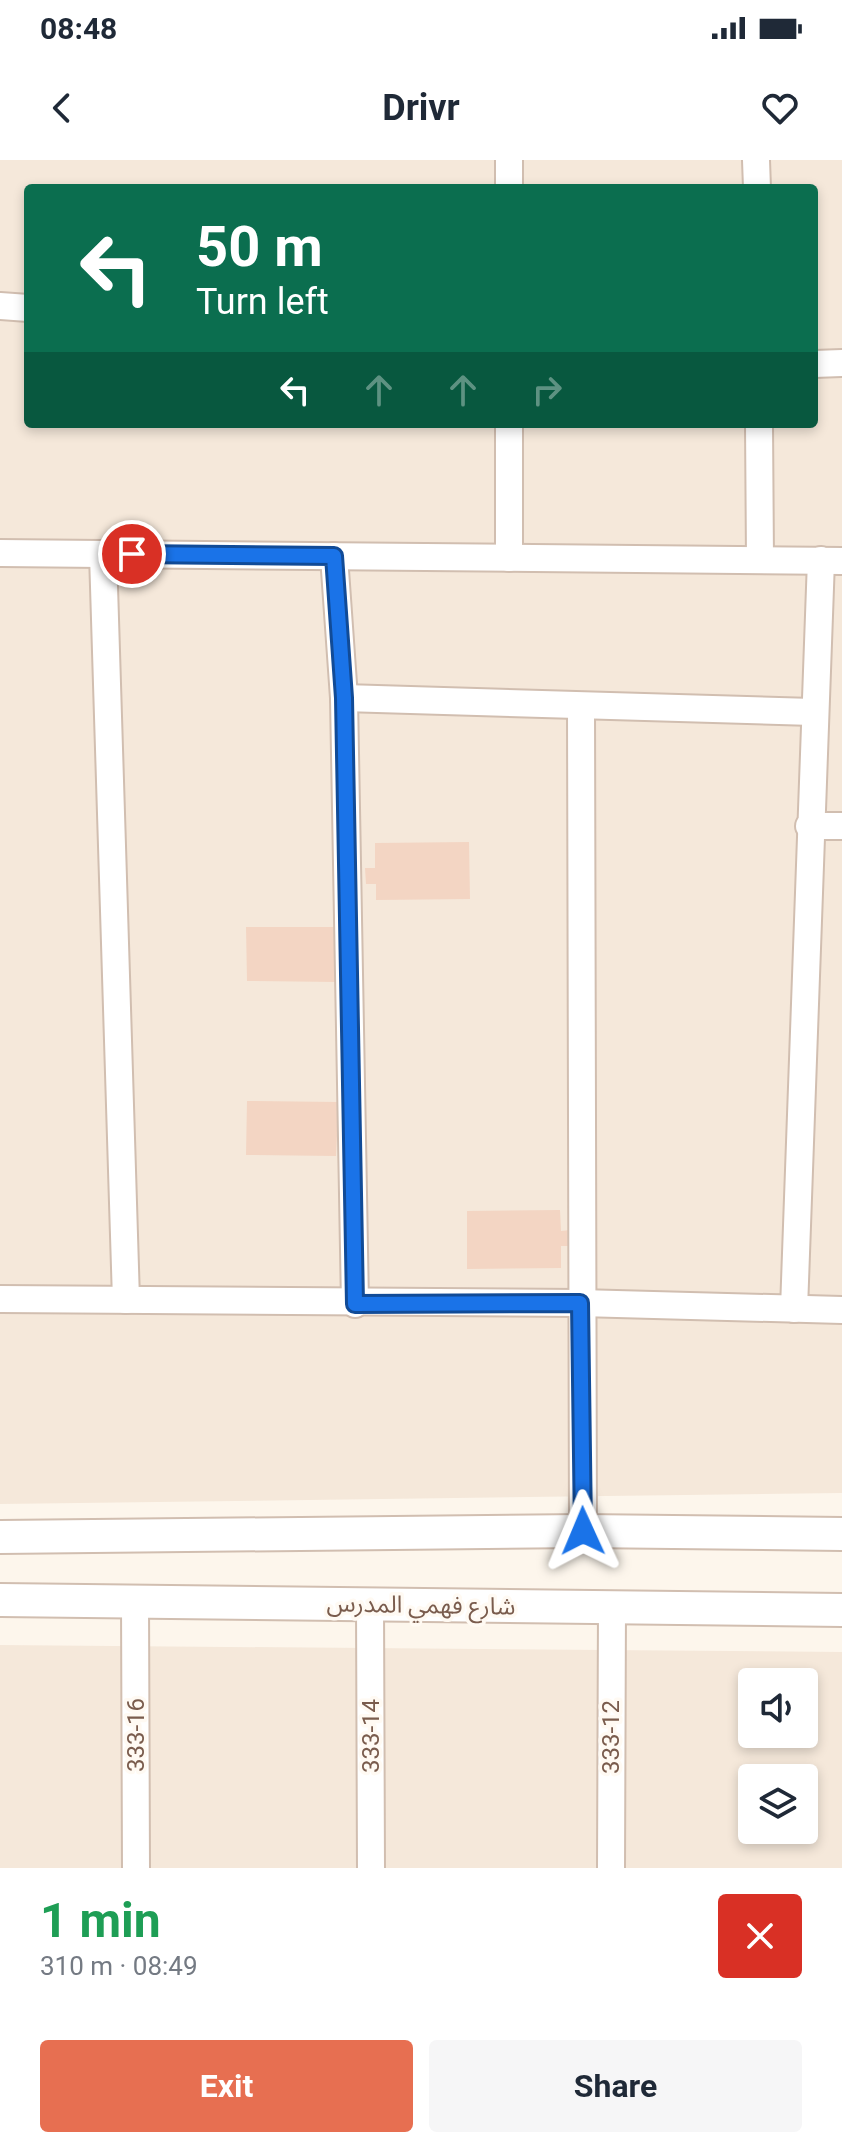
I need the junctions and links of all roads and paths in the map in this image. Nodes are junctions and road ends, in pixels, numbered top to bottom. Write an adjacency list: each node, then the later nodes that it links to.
1 (509, 160): 3 (street)
2 (756, 160): 4 (street)
3 (509, 184)
4 (757, 184)
5 (0, 306): 6 (street)
6 (24, 308)
7 (842, 363): 8 (street)
8 (818, 364)
9 (509, 428): 14 (street)
10 (759, 428): 15 (street)
11 (0, 553): 12 (street)
12 (103, 554): 13 (street); 23 (street)
13 (334, 556): 14 (street); 17 (street)
14 (509, 558): 15 (street)
15 (760, 560): 16 (street)
16 (831, 560): 19 (street)
17 (344, 698): 18 (street); 25 (street)
18 (581, 707): 19 (street); 24 (street)
19 (813, 712): 20 (street)
20 (809, 826): 21 (street); 26 (street)
21 (842, 826)
22 (0, 1299): 23 (street)
23 (126, 1300): 25 (street)
24 (580, 1303): 25 (street); 26 (street); 28 (street)
25 (355, 1304)
26 (794, 1309): 27 (street)
27 (842, 1310)
28 (583, 1531): 29 (street); 30 (street)
29 (842, 1534)
30 (0, 1537)
31 (0, 1600): 32 (street, شارع فهمي المدرس)
32 (135, 1601): 33 (street, شارع فهمي المدرس); 36 (street, 333-16)
33 (370, 1604): 34 (street, شارع فهمي المدرس); 37 (street, 333-14)
34 (612, 1607): 35 (street, شارع فهمي المدرس); 38 (street, 333-12)
35 (842, 1610)
36 (136, 1868)
37 (371, 1868)
38 (611, 1868)

